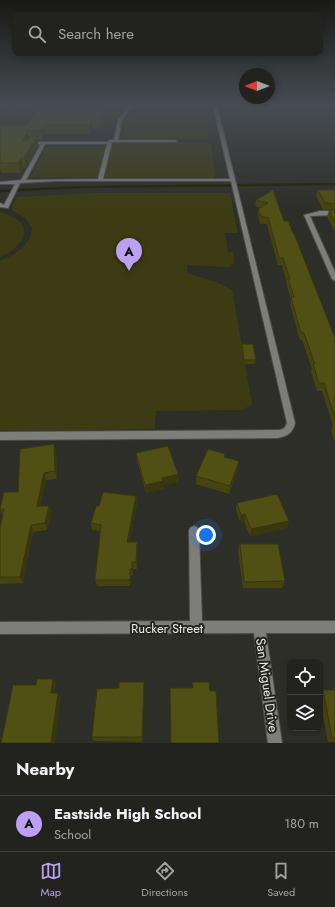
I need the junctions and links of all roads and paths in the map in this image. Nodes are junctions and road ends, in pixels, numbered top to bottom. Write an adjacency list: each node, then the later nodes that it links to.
1 (116, 141): 2 (street); 6 (street)
2 (176, 141)
3 (223, 141): 9 (street)
4 (30, 143): 5 (street); 7 (street)
5 (44, 143): 6 (street); 10 (street)
6 (110, 143): 8 (street)
7 (27, 148)
8 (100, 180): 9 (street); 10 (street)
9 (233, 180): 15 (street)
10 (21, 182): 11 (street); 12 (street)
11 (0, 183)
12 (0, 205)
13 (335, 213): 14 (street)
14 (335, 279)
15 (0, 436)
16 (194, 531): 19 (street)
17 (335, 627): 20 (street, Rucker Street)
18 (0, 628): 19 (street, Rucker Street)
19 (196, 628): 20 (street, Rucker Street)
20 (259, 628): 21 (street, San Miguel Drive)
21 (275, 743)

